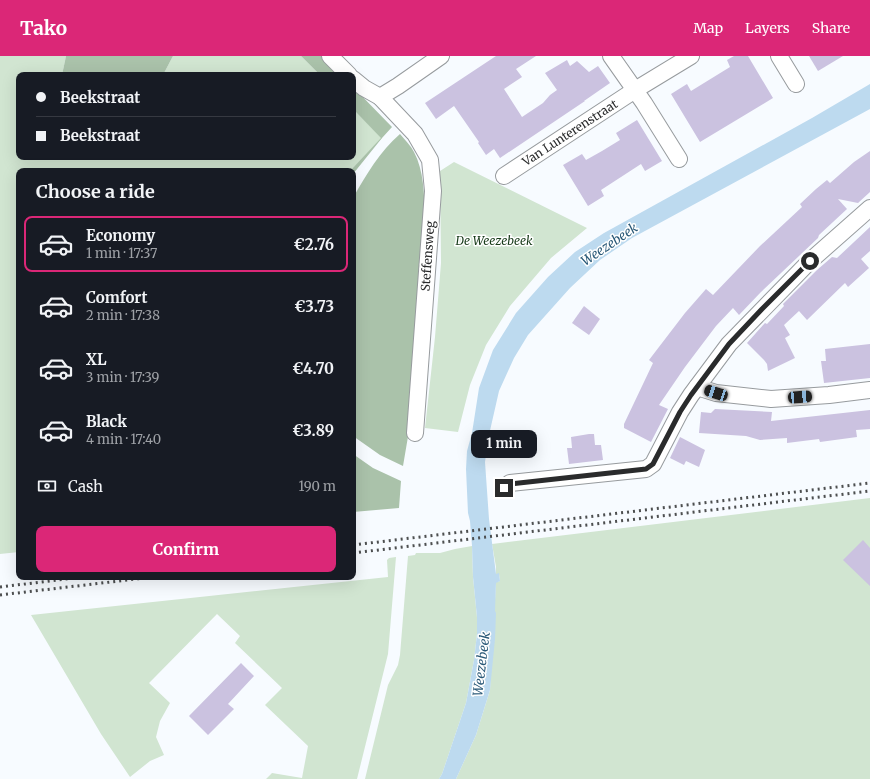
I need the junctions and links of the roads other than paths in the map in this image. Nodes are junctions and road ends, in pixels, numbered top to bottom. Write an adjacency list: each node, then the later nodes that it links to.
1 (330, 56): 6 (street)
2 (441, 56): 10 (street)
3 (612, 56): 9 (street)
4 (691, 56): 9 (street, Van Lunterenstraat)
5 (779, 56): 8 (street)
6 (346, 72)
7 (356, 81): 10 (street, Steffensweg)
8 (796, 84)
9 (635, 90): 11 (street); 12 (street, Van Lunterenstraat)
10 (380, 97): 16 (street, Steffensweg)
11 (679, 159)
12 (504, 176)
13 (870, 208): 14 (street)
14 (697, 387): 15 (street); 17 (street)
15 (870, 390)
16 (415, 433)
17 (504, 488)

